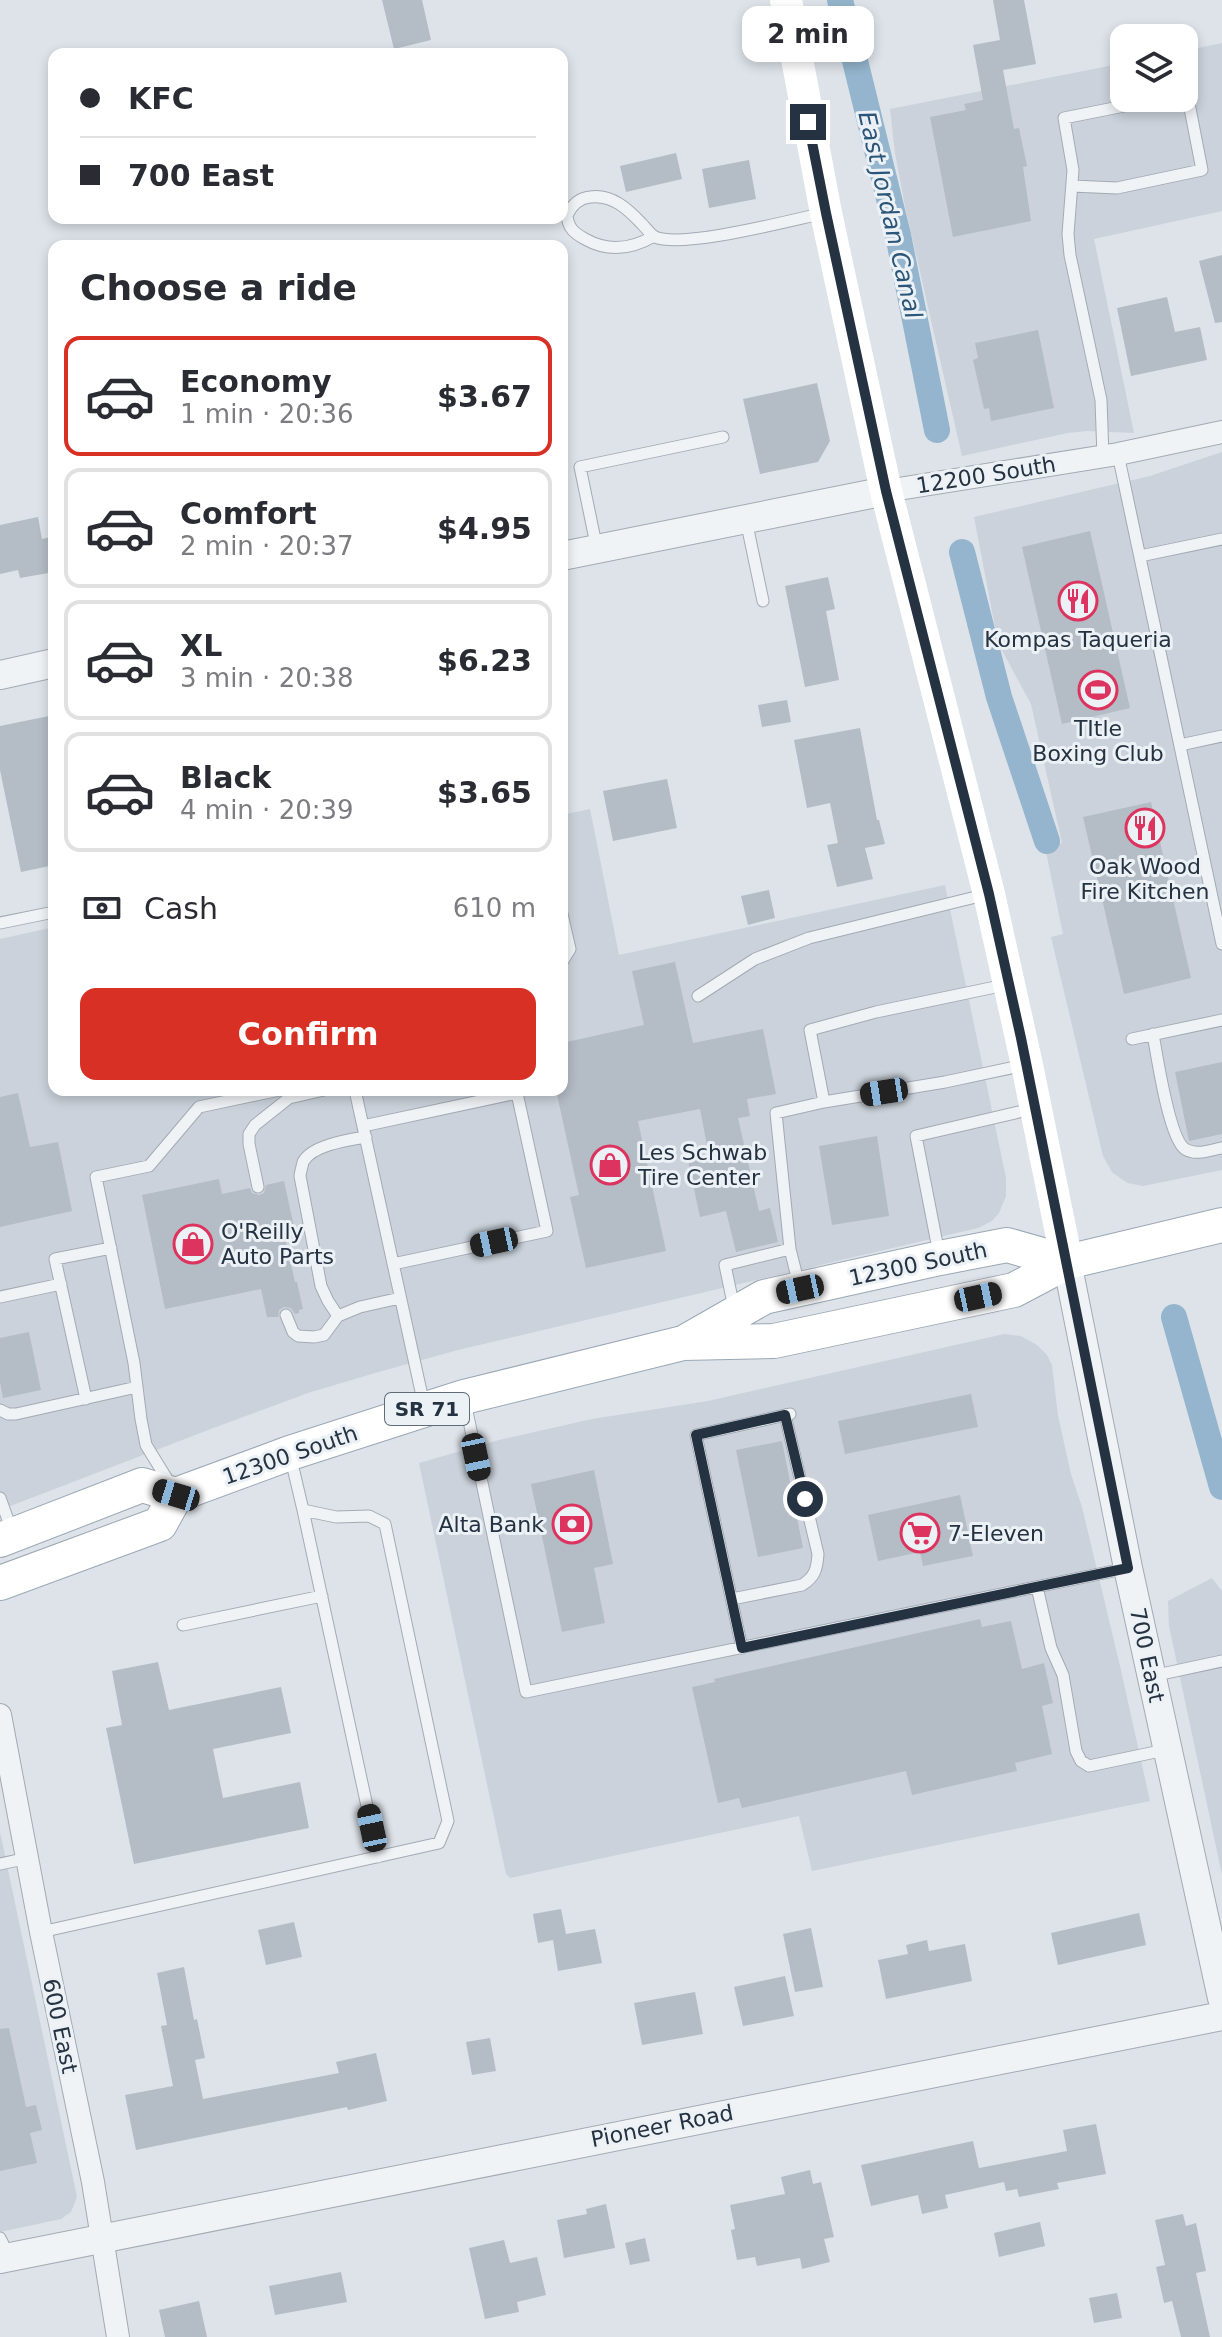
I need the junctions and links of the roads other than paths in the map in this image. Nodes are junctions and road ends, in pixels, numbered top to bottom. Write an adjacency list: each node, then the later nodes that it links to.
1 (786, 0): 6 (main road, 700 East)
2 (1110, 109): 4 (lane)
3 (1191, 112): 4 (lane)
4 (1072, 186): 11 (lane)
5 (568, 213): 8 (lane)
6 (826, 213): 8 (lane); 12 (main road, 700 East)
7 (568, 223): 8 (lane)
8 (654, 236)
9 (1222, 432): 11 (street, 12200 South)
10 (723, 437): 15 (lane)
11 (1111, 455): 12 (street, 12200 South); 17 (lane)
12 (886, 491): 13 (street, 12200 South); 23 (main road, 700 East)
13 (746, 519): 15 (street, 12200 South); 18 (lane)
14 (1222, 539): 17 (lane)
15 (597, 549): 16 (street, 12200 South)
16 (568, 555)
17 (1140, 556): 22 (lane)
18 (763, 601)
19 (48, 664): 20 (street)
20 (0, 675)
21 (1222, 736): 22 (lane)
22 (1180, 745): 26 (lane)
23 (989, 894): 27 (main road, 700 East); 28 (lane)
24 (48, 913): 25 (lane)
25 (0, 923)
26 (1222, 944)
27 (1009, 984): 32 (main road, 700 East); 38 (lane)
28 (698, 996)
29 (1222, 1020): 30 (lane)
30 (1153, 1034): 31 (lane); 41 (lane)
31 (1132, 1039)
32 (1027, 1065): 38 (lane); 39 (main road, 700 East)
33 (251, 1096): 44 (lane)
34 (298, 1096): 42 (lane)
35 (356, 1096): 40 (lane)
36 (505, 1096): 40 (lane)
37 (518, 1096): 48 (lane)
38 (824, 1102): 45 (lane)
39 (1036, 1108): 46 (lane); 47 (main road, 700 East)
40 (364, 1131): 48 (lane); 55 (lane)
41 (1222, 1148)
42 (258, 1187)
43 (1222, 1225): 47 (main road, 12300 South)
44 (111, 1248): 49 (lane); 57 (lane)
45 (790, 1249): 50 (lane); 53 (lane)
46 (940, 1258): 47 (main road, 12300 South / SR 71); 50 (main road, 12300 South / SR 71)
47 (1067, 1262): 56 (main road, 12300 South / SR 71); 67 (street, 700 East)
48 (393, 1264): 52 (lane)
49 (61, 1284): 51 (lane); 59 (lane)
50 (800, 1289): 53 (main road, 12300 South / SR 71)
51 (0, 1297)
52 (400, 1298): 55 (lane); 60 (lane)
53 (735, 1313): 56 (main road, 12300 South / SR 71)
54 (286, 1315): 55 (lane)
55 (338, 1316)
56 (683, 1343): 58 (main road, 12300 South / SR 71)
57 (137, 1387): 59 (lane); 63 (lane)
58 (464, 1397): 60 (main road, 12300 South / SR 71); 73 (lane)
59 (86, 1399): 61 (lane)
60 (425, 1409): 62 (main road, 12300 South / SR 71)
61 (0, 1410)
62 (290, 1453): 63 (main road, 12300 South / SR 71); 65 (lane)
63 (176, 1495): 66 (main road); 68 (main road)
64 (0, 1498): 66 (lane)
65 (303, 1510): 70 (lane); 78 (lane)
66 (7, 1537)
67 (1128, 1568): 69 (lane); 75 (street, 700 East)
68 (0, 1583)
69 (1037, 1587): 73 (lane); 77 (lane)
70 (322, 1596): 72 (lane); 78 (lane)
71 (732, 1599): 71 (lane); 73 (lane)
72 (183, 1625)
73 (742, 1648)
74 (1222, 1661): 75 (lane)
75 (1152, 1676): 77 (street, 700 East)
76 (0, 1715): 79 (street, 600 East)
77 (1168, 1749): 82 (street, 700 East)
78 (378, 1857): 81 (lane)
79 (28, 1858): 80 (lane); 81 (street, 600 East)
80 (0, 1864)
81 (41, 1932): 84 (street, 600 East)
82 (1222, 1998)
83 (1222, 2016): 84 (street, Pioneer Road)
84 (102, 2238): 85 (street, Pioneer Road); 86 (street, 600 East)
85 (3, 2251)
86 (118, 2337)

